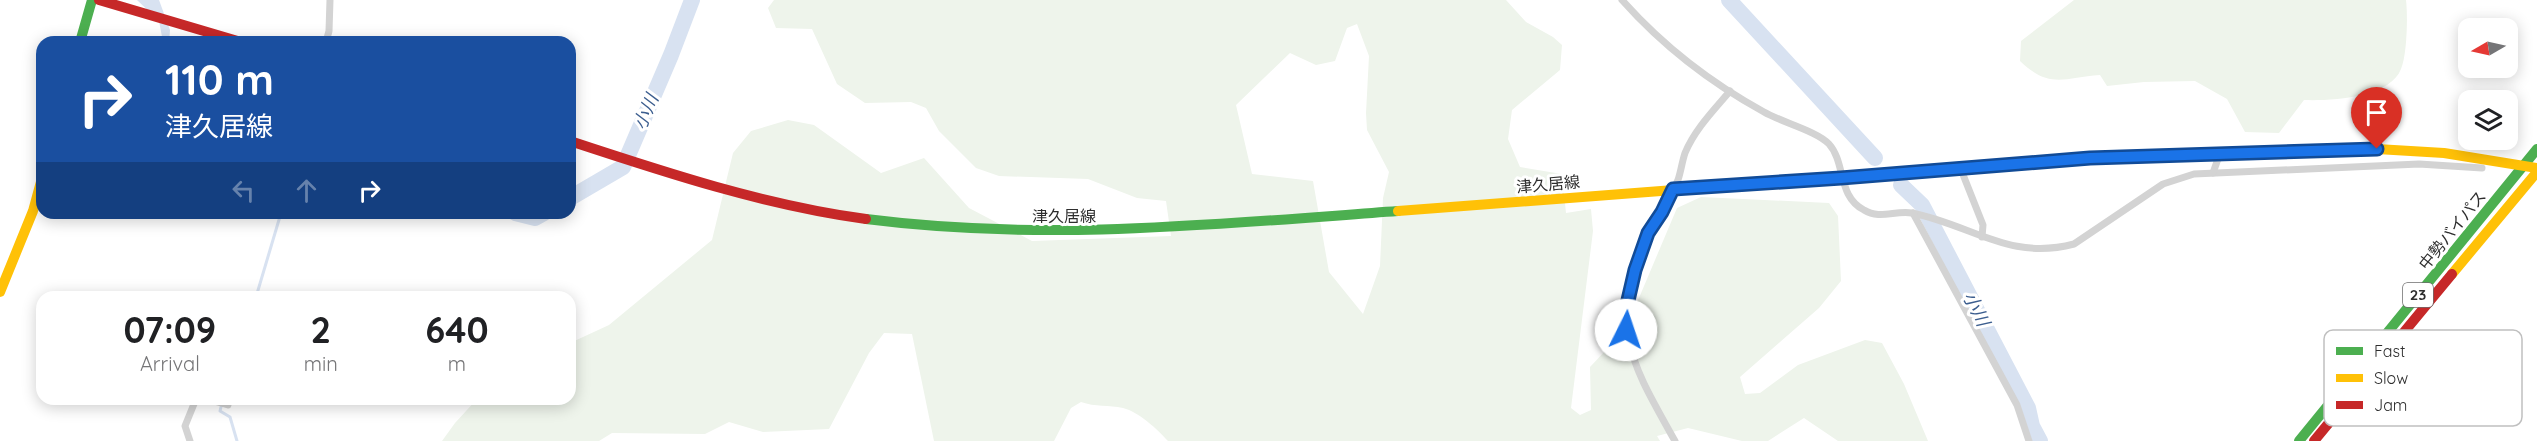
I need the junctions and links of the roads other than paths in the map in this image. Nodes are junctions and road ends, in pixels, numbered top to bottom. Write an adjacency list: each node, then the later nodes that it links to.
1 (92, 0): 5 (main road)
2 (330, 0): 7 (street)
3 (1622, 0): 8 (street)
4 (102, 1): 6 (main road)
5 (82, 36)
6 (219, 36)
7 (328, 36)
8 (1730, 91): 17 (street); 18 (street)
9 (576, 143): 18 (main road, 津久居線)
10 (2537, 149): 12 (main road, 中勢バイパス / 23)
11 (2220, 153): 12 (main road, 津久居線); 13 (main road, 津久居線); 16 (street)
12 (2523, 165): 15 (main road, 津久居線); 23 (main road, 中勢バイパス / 23)
13 (1960, 168): 17 (main road, 津久居線); 21 (street)
14 (2482, 168): 16 (street)
15 (2537, 170): 24 (main road, 中勢バイパス / 23)
16 (2213, 173): 21 (street)
17 (1841, 178): 18 (main road, 津久居線); 20 (street)
18 (1673, 189): 29 (street)
19 (36, 200): 22 (main road)
20 (1913, 213): 21 (street); 30 (street)
21 (1982, 237)
22 (0, 292)
23 (2389, 330)
24 (2405, 330)
25 (194, 405): 28 (street)
26 (2324, 410): 31 (main road, 中勢バイパス / 23)
27 (2326, 426): 32 (main road, 中勢バイパス / 23)
28 (190, 441)
29 (1675, 441)
30 (2029, 441)
31 (2299, 441)
32 (2314, 441)

